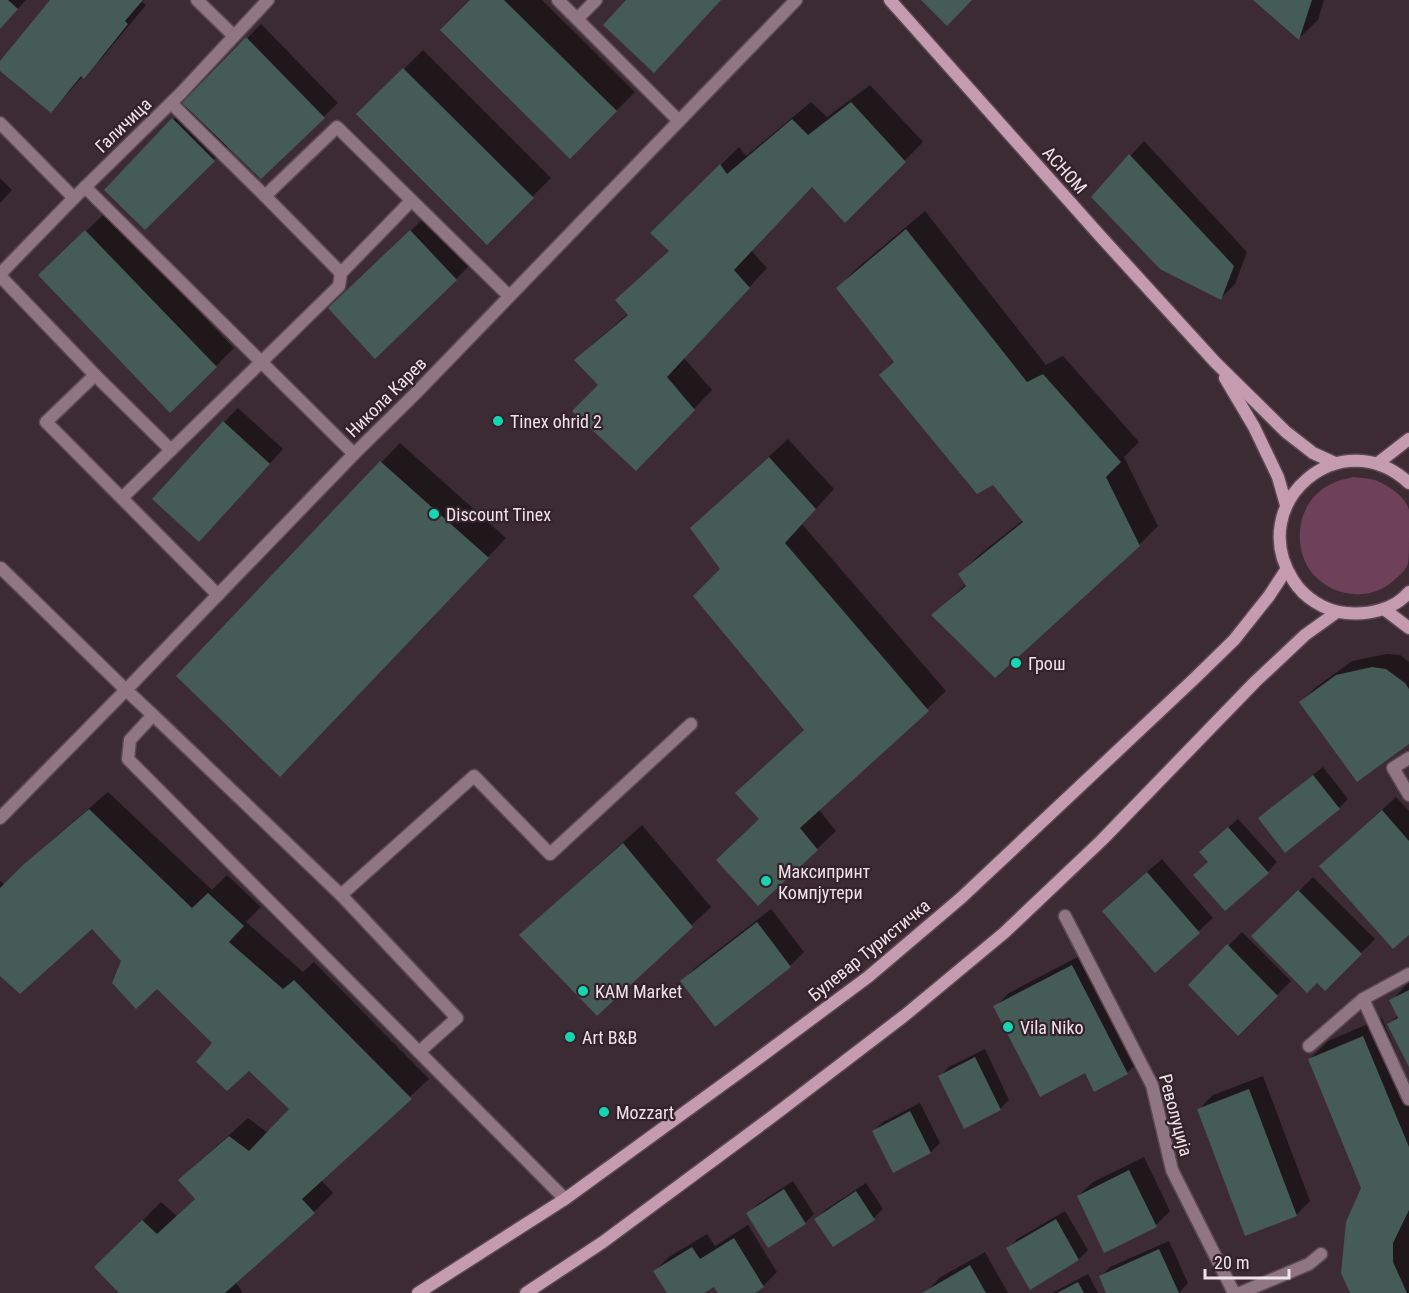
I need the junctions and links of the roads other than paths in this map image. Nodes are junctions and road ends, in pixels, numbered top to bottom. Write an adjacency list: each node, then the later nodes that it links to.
1 (197, 0): 8 (street)
2 (268, 0): 8 (street, Галичица)
3 (558, 0): 7 (street)
4 (596, 0): 7 (street)
5 (796, 0): 10 (street, Никола Карев)
6 (890, 0): 20 (main road, АСНОМ)
7 (577, 19): 10 (street)
8 (234, 36): 9 (street, Галичица)
9 (171, 103): 12 (street, Галичица); 13 (street)
10 (679, 121): 18 (street, Никола Карев)
11 (0, 123): 14 (street)
12 (85, 187): 14 (street, Галичица); 19 (street)
13 (265, 196): 15 (street); 16 (street)
14 (74, 198): 17 (street, Галичица)
15 (411, 201): 16 (street); 18 (street)
16 (340, 273): 19 (street)
17 (0, 275): 21 (street)
18 (509, 296): 24 (street, Никола Карев)
19 (261, 362): 23 (street); 24 (street)
20 (1215, 362): 25 (main road, АСНОМ); 29 (main road, АСНОМ)
21 (95, 375): 23 (street); 28 (street)
22 (1409, 439): 26 (main road)
23 (171, 450): 28 (street)
24 (354, 454): 33 (street, Никола Карев)
25 (1335, 463): 26 (main road); 29 (main road)
26 (1378, 463): 27 (main road)
27 (1409, 483)
28 (122, 498): 33 (street)
29 (1286, 505): 31 (main road)
30 (1, 568): 37 (street)
31 (1286, 570): 35 (main road); 50 (main road, Булевар Туристичка)
32 (1409, 592): 34 (main road)
33 (218, 595): 37 (street, Никола Карев)
34 (1384, 609): 35 (main road); 36 (main road)
35 (1337, 612): 53 (main road)
36 (1409, 628)
37 (126, 690): 38 (street); 42 (street, Никола Карев)
38 (153, 715): 43 (street); 48 (street)
39 (691, 724): 43 (street)
40 (1409, 758): 41 (street)
41 (1409, 795)
42 (0, 818)
43 (341, 895): 48 (street)
44 (1065, 916): 54 (street, Револуција)
45 (1409, 974): 46 (street)
46 (1363, 999): 47 (street); 49 (street)
47 (1309, 1046)
48 (419, 1052): 50 (street)
49 (1409, 1099)
50 (565, 1199): 52 (main road, Булевар Туристичка)
51 (1321, 1254): 55 (street)
52 (418, 1293)
53 (526, 1293)
54 (1234, 1293)
55 (1239, 1293)

